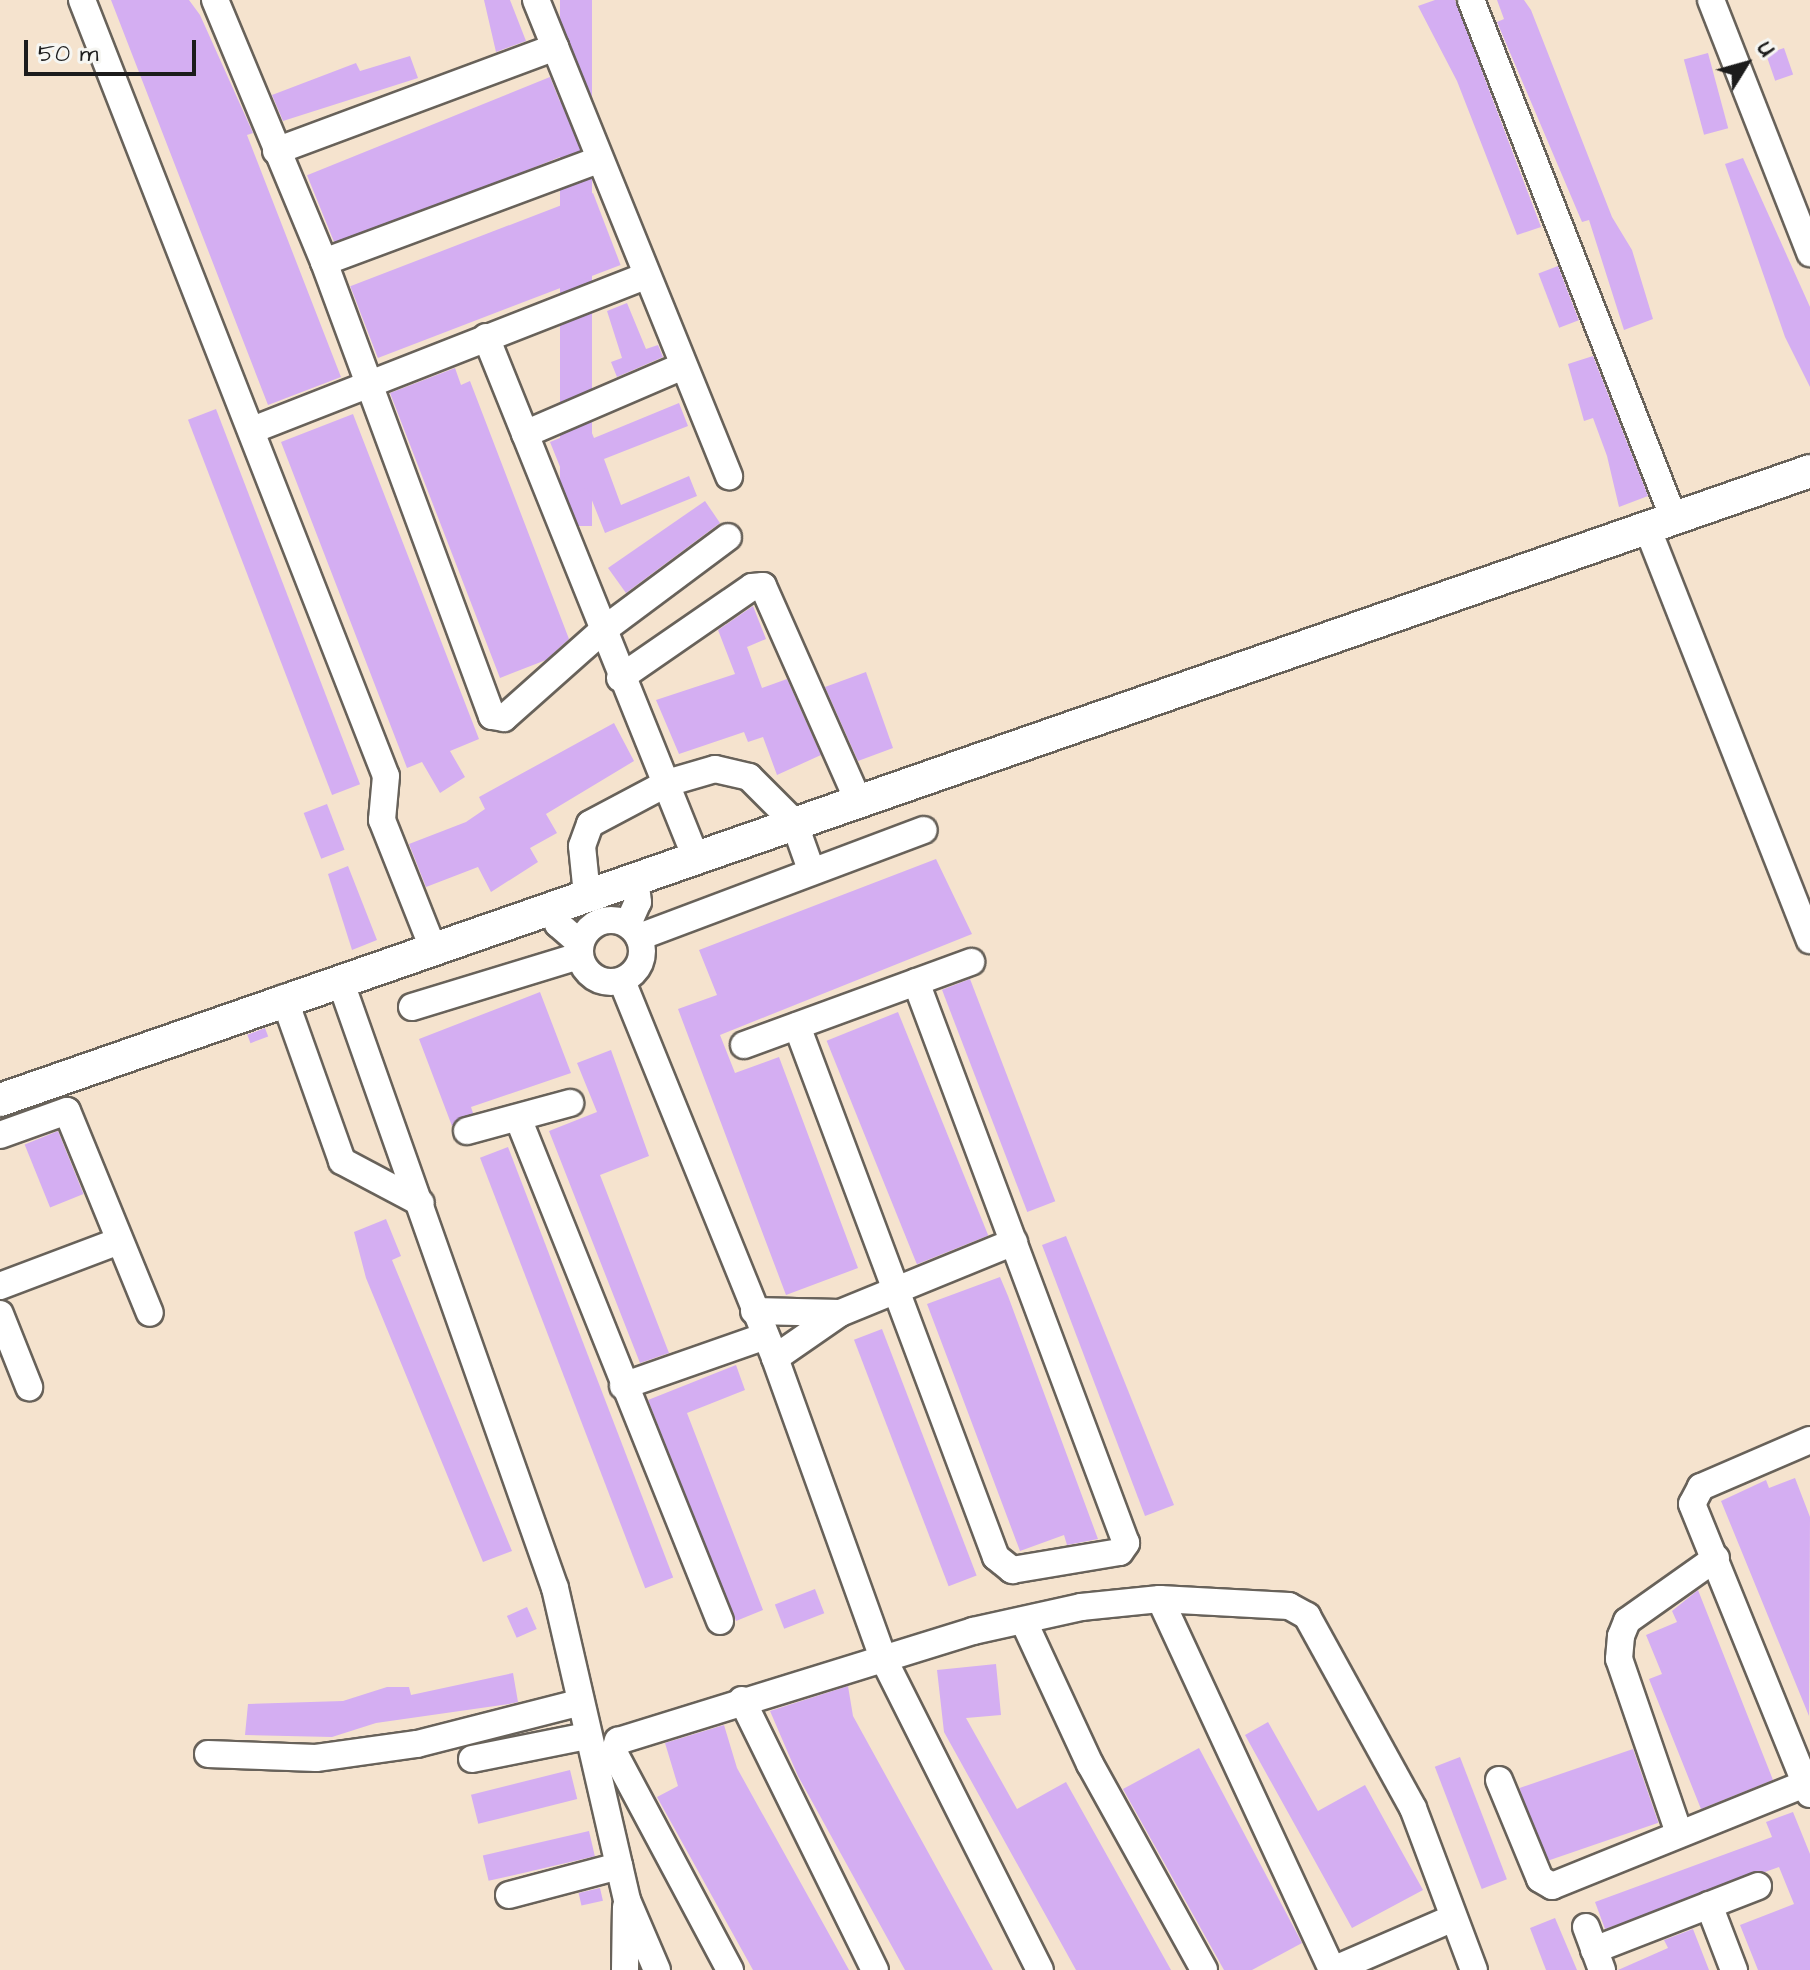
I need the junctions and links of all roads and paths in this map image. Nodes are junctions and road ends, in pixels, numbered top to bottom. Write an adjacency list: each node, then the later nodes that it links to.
1 (82, 0): 15 (street)
2 (215, 0): 7 (street)
3 (536, 0): 6 (street)
4 (1471, 0): 19 (street)
5 (1711, 0): 9 (street)
6 (555, 47): 7 (street); 8 (street)
7 (276, 151): 10 (street)
8 (599, 160): 10 (street); 11 (street)
9 (1810, 253)
10 (324, 262): 14 (street)
11 (646, 276): 12 (street); 13 (street)
12 (486, 337): 14 (street); 16 (street)
13 (683, 366): 16 (street); 18 (street)
14 (370, 380): 15 (street); 21 (street)
15 (255, 429): 33 (street)
16 (525, 434): 21 (street)
17 (1810, 471): 19 (street)
18 (729, 476)
19 (1661, 523): 23 (street); 32 (street)
20 (728, 537): 21 (street)
21 (612, 656): 22 (street); 23 (street)
22 (667, 783): 24 (street); 26 (street); 29 (street)
23 (857, 798): 24 (street)
24 (794, 822): 26 (street); 27 (street)
25 (924, 830): 27 (street)
26 (696, 858): 28 (street)
27 (810, 867): 31 (street)
28 (635, 879): 29 (street); 31 (street)
29 (587, 895): 30 (street)
30 (553, 906): 33 (street); 34 (street)
31 (634, 931): 34 (street); 37 (street)
32 (1810, 940)
33 (433, 948): 36 (street)
34 (580, 949): 37 (street); 40 (street)
35 (971, 962): 38 (street)
36 (340, 980): 39 (street); 50 (street)
37 (622, 981): 55 (street)
38 (916, 982): 41 (street); 52 (street)
39 (284, 998): 43 (street); 50 (street)
40 (412, 1007)
41 (797, 1026): 42 (street); 54 (street)
42 (744, 1045)
43 (57, 1080): 44 (street); 46 (street)
44 (0, 1100)
45 (570, 1103): 47 (street)
46 (67, 1111): 49 (street); 51 (street)
47 (518, 1118): 48 (street); 60 (street)
48 (467, 1131)
49 (0, 1135)
50 (421, 1203): 69 (street)
51 (119, 1241): 53 (street); 56 (street)
52 (1014, 1242): 54 (street); 54 (street)
53 (0, 1286)
54 (897, 1290): 57 (street)
55 (754, 1311): 57 (street); 59 (street)
56 (150, 1313)
57 (840, 1313): 59 (street)
58 (0, 1314): 61 (street)
59 (771, 1347): 60 (street); 67 (street)
60 (623, 1386): 65 (street)
61 (29, 1387)
62 (1810, 1440): 63 (street)
63 (1716, 1558): 74 (street); 75 (street)
64 (1160, 1599): 66 (street); 81 (street); 89 (street)
65 (720, 1621)
66 (1024, 1622): 67 (street); 88 (street)
67 (875, 1639): 68 (street); 87 (street)
68 (742, 1700): 85 (street); 86 (street)
69 (578, 1703): 70 (street); 71 (street)
70 (587, 1736): 72 (street); 76 (street)
71 (208, 1754)
72 (472, 1759)
73 (1499, 1780): 75 (street)
74 (1809, 1786): 75 (street)
75 (1679, 1833)
76 (619, 1866): 78 (street); 79 (street)
77 (1758, 1886): 80 (street)
78 (509, 1895)
79 (627, 1900): 83 (street); 84 (street)
80 (1709, 1905): 82 (street); 91 (street)
81 (1453, 1918): 89 (street); 90 (street)
82 (1594, 1949)
83 (625, 1970)
84 (657, 1970)
85 (730, 1970)
86 (875, 1970)
87 (1040, 1970)
88 (1204, 1970)
89 (1332, 1970)
90 (1474, 1970)
91 (1734, 1970)

